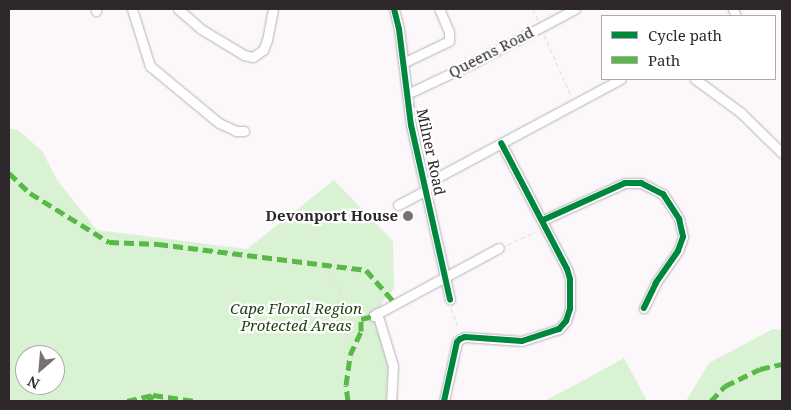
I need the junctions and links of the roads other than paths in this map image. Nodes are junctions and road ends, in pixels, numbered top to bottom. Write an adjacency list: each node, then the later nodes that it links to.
1 (132, 9): 11 (street)
2 (178, 9): 3 (street)
3 (274, 9)
4 (439, 9): 7 (street)
5 (575, 9): 10 (street, Queens Road)
6 (398, 10): 7 (street, Milner Road)
7 (403, 63): 10 (street, Milner Road)
8 (619, 80): 12 (street)
9 (696, 80): 13 (street)
10 (407, 94): 14 (street, Milner Road)
11 (244, 131)
12 (502, 143): 14 (street); 16 (street)
13 (782, 153)
14 (425, 187): 15 (street); 18 (street, Milner Road)
15 (398, 205)
16 (544, 223): 20 (street); 22 (street)
17 (499, 248): 18 (street)
18 (445, 276): 19 (street, Milner Road); 21 (street)
19 (450, 300)
20 (644, 308)
21 (391, 401)
22 (444, 401)

